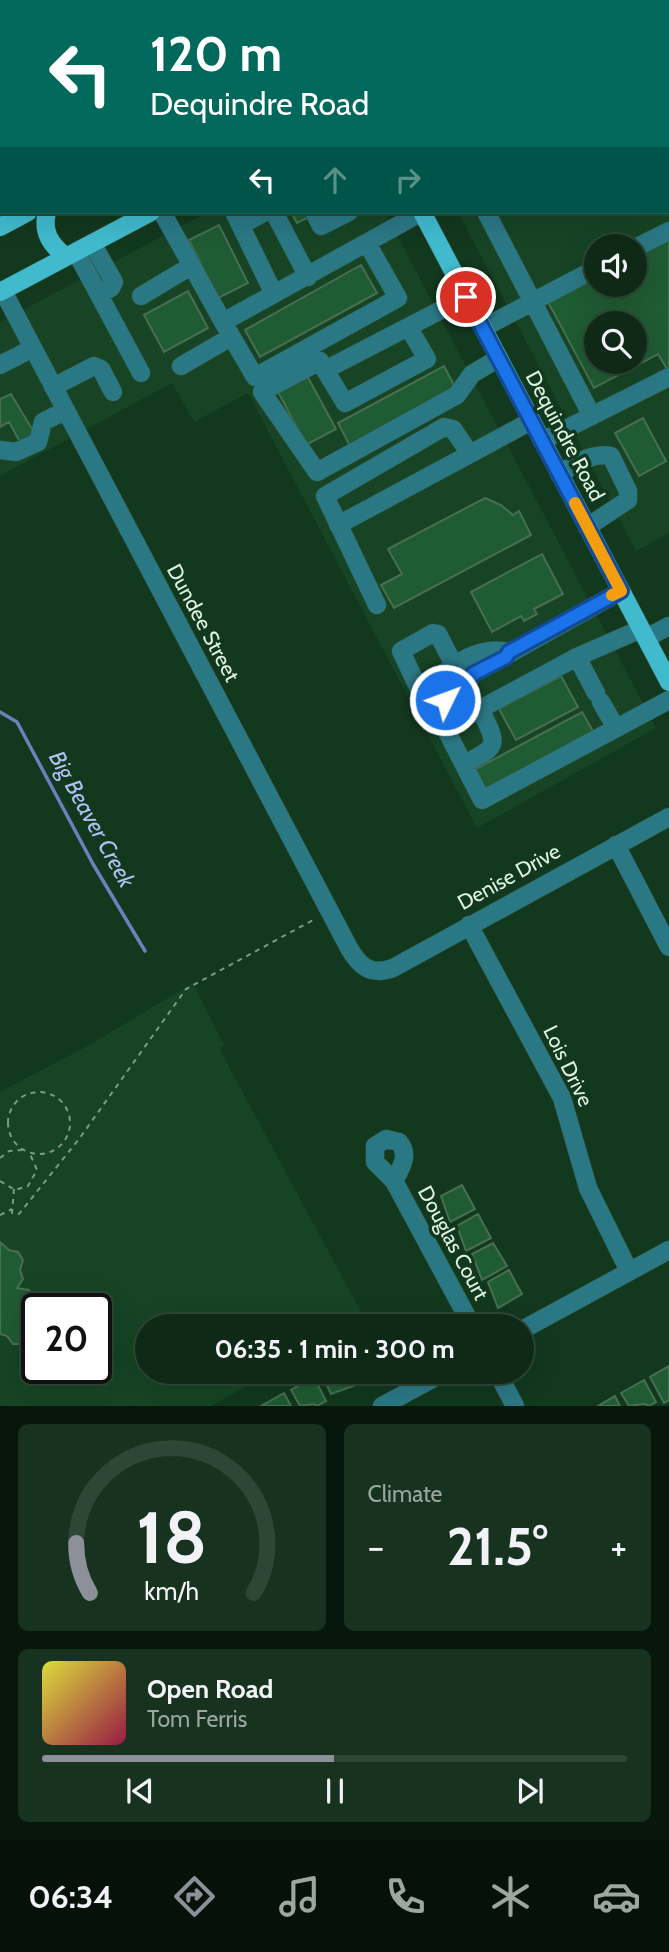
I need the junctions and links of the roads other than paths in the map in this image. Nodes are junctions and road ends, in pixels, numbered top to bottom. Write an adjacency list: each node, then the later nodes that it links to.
1 (24, 214): 13 (main road)
2 (47, 214): 18 (main road)
3 (147, 214): 16 (main road)
4 (163, 214): 19 (street)
5 (256, 214): 12 (street)
6 (275, 214): 21 (street)
7 (315, 214): 8 (street)
8 (345, 214)
9 (419, 214): 17 (street)
10 (423, 214): 26 (main road, Dequindre Road)
11 (487, 214): 27 (street)
12 (237, 218): 24 (street)
13 (0, 227)
14 (669, 231): 15 (street)
15 (647, 242)
16 (92, 243): 18 (main road); 23 (street)
17 (368, 245): 21 (street); 30 (street)
18 (71, 254): 22 (main road); 23 (street)
19 (191, 266): 25 (street); 30 (street)
20 (584, 275): 27 (street)
21 (308, 277): 24 (street)
22 (1, 292): 31 (street, Dundee Street)
23 (99, 294): 36 (street)
24 (274, 294): 30 (street)
25 (141, 296)
26 (466, 297): 28 (street); 29 (main road, Dequindre Road)
27 (534, 301): 29 (street); 41 (street)
28 (410, 328): 35 (street); 35 (street)
29 (483, 328): 32 (main road, Dequindre Road)
30 (227, 330): 34 (street)
31 (33, 348): 33 (street); 38 (street, Dundee Street)
32 (499, 358): 35 (street); 42 (main road, Dequindre Road)
33 (0, 365)
34 (181, 366)
35 (325, 370)
36 (141, 373)
37 (669, 377): 41 (street)
38 (53, 387): 39 (street); 40 (street, Dundee Street)
39 (113, 392)
40 (66, 410): 44 (street); 66 (street, Dundee Street)
41 (592, 416): 43 (street)
42 (531, 421): 43 (main road, Dequindre Road); 45 (street)
43 (542, 441): 46 (main road, Dequindre Road)
44 (0, 450)
45 (470, 454): 47 (street); 47 (street)
46 (559, 474): 48 (main road, Dequindre Road); 48 (street)
47 (338, 526): 50 (street)
48 (587, 527): 49 (main road, Dequindre Road)
49 (621, 591): 52 (main road, Dequindre Road); 53 (street)
50 (377, 605)
51 (669, 626): 52 (street)
52 (643, 634): 54 (street); 56 (main road, Dequindre Road)
53 (509, 652): 55 (street); 57 (street)
54 (577, 657): 59 (street); 60 (street)
55 (454, 665): 57 (street); 57 (street)
56 (669, 682)
57 (439, 695)
58 (669, 700): 60 (street)
59 (480, 709): 61 (street); 61 (street)
60 (615, 728): 61 (street)
61 (464, 764)
62 (669, 817): 63 (street, Denise Drive)
63 (616, 845): 64 (street, Denise Drive); 65 (street)
64 (469, 925): 66 (street, Denise Drive); 69 (street, Lois Drive)
65 (669, 947)
66 (369, 971)
67 (394, 1181): 70 (street, Douglas Court)
68 (669, 1250): 69 (street)
69 (629, 1271): 71 (street)
70 (466, 1314)
71 (534, 1323)
72 (423, 1384): 74 (street)
73 (503, 1384): 75 (street)
74 (383, 1406)
75 (515, 1406)

